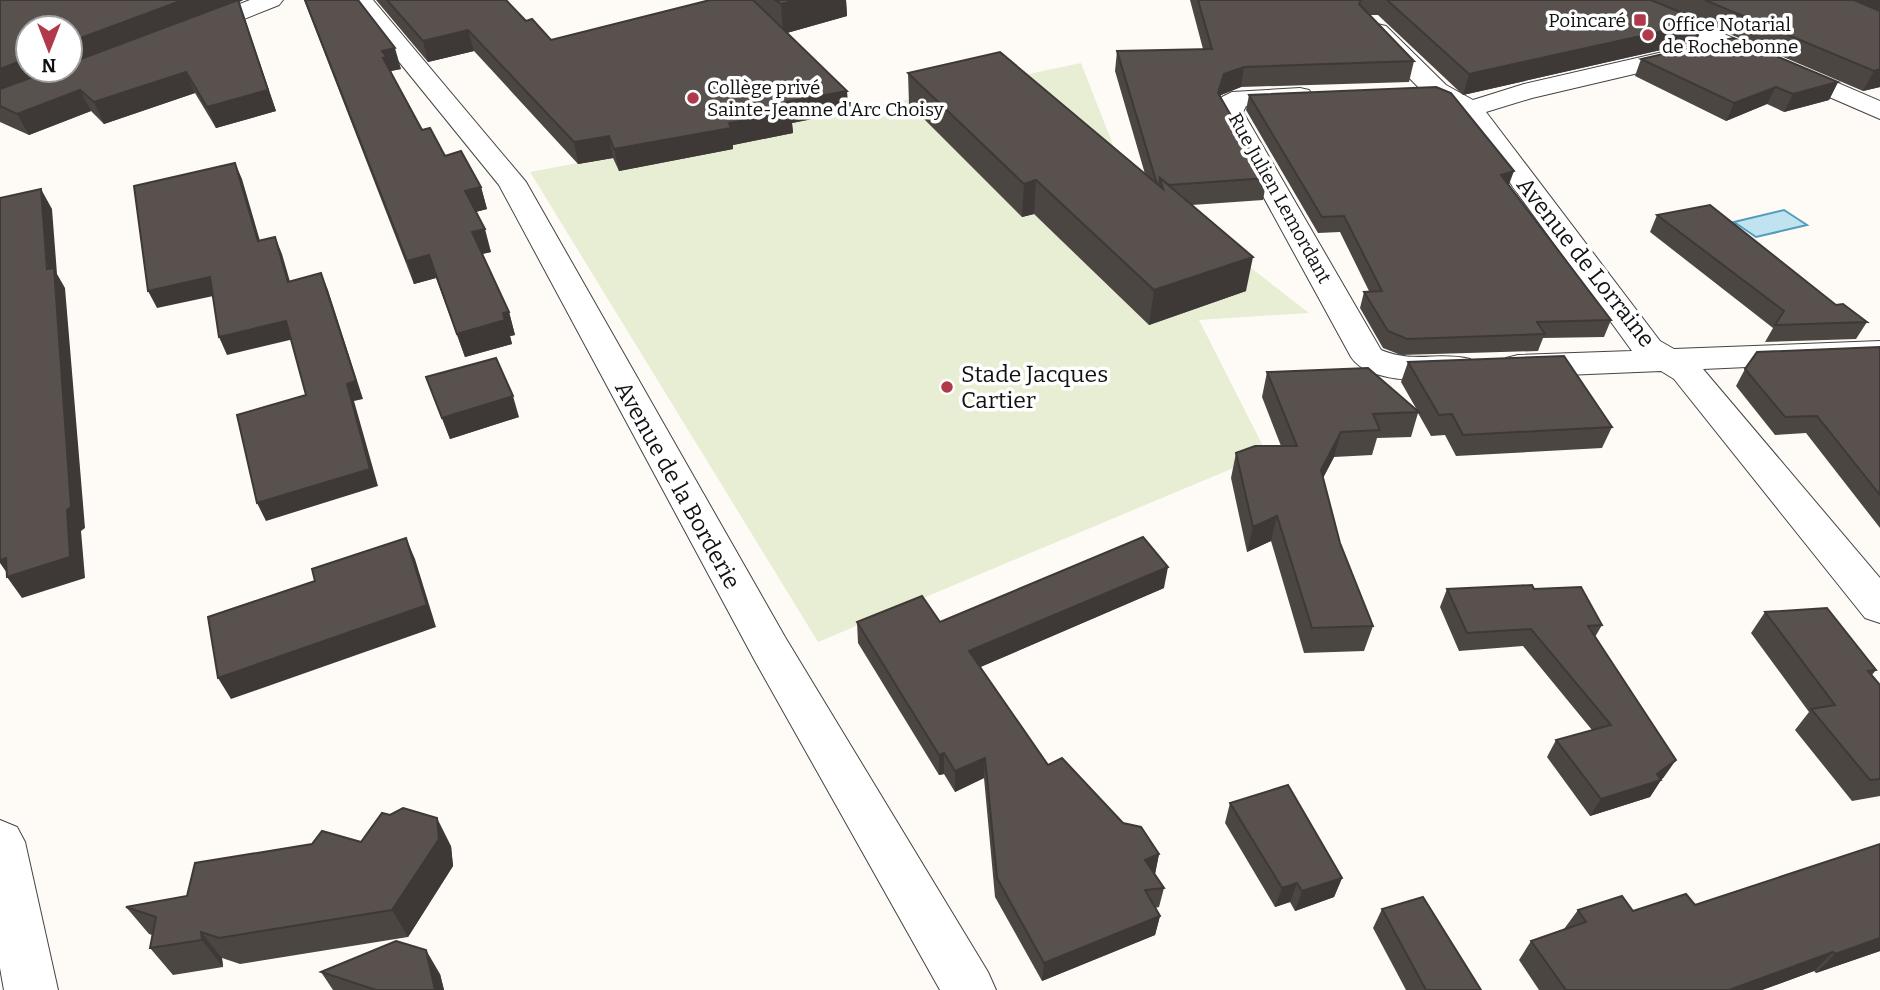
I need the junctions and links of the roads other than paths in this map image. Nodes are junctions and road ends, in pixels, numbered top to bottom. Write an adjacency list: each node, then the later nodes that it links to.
1 (271, 0): 5 (street)
2 (361, 0): 17 (street, Avenue de la Borderie)
3 (1625, 0): 6 (street)
4 (1368, 22): 7 (street)
5 (174, 39)
6 (1725, 45): 10 (street); 11 (street)
7 (1437, 91): 8 (street); 10 (street)
8 (1398, 93)
9 (1332, 95): 13 (street, Rue Julien Lemordant)
10 (1470, 109): 13 (street, Avenue de Lorraine)
11 (1880, 111)
12 (1880, 351): 13 (street)
13 (1670, 361): 14 (street, Avenue de Lorraine)
14 (1880, 607)
15 (0, 842): 16 (street)
16 (31, 990)
17 (969, 990)

